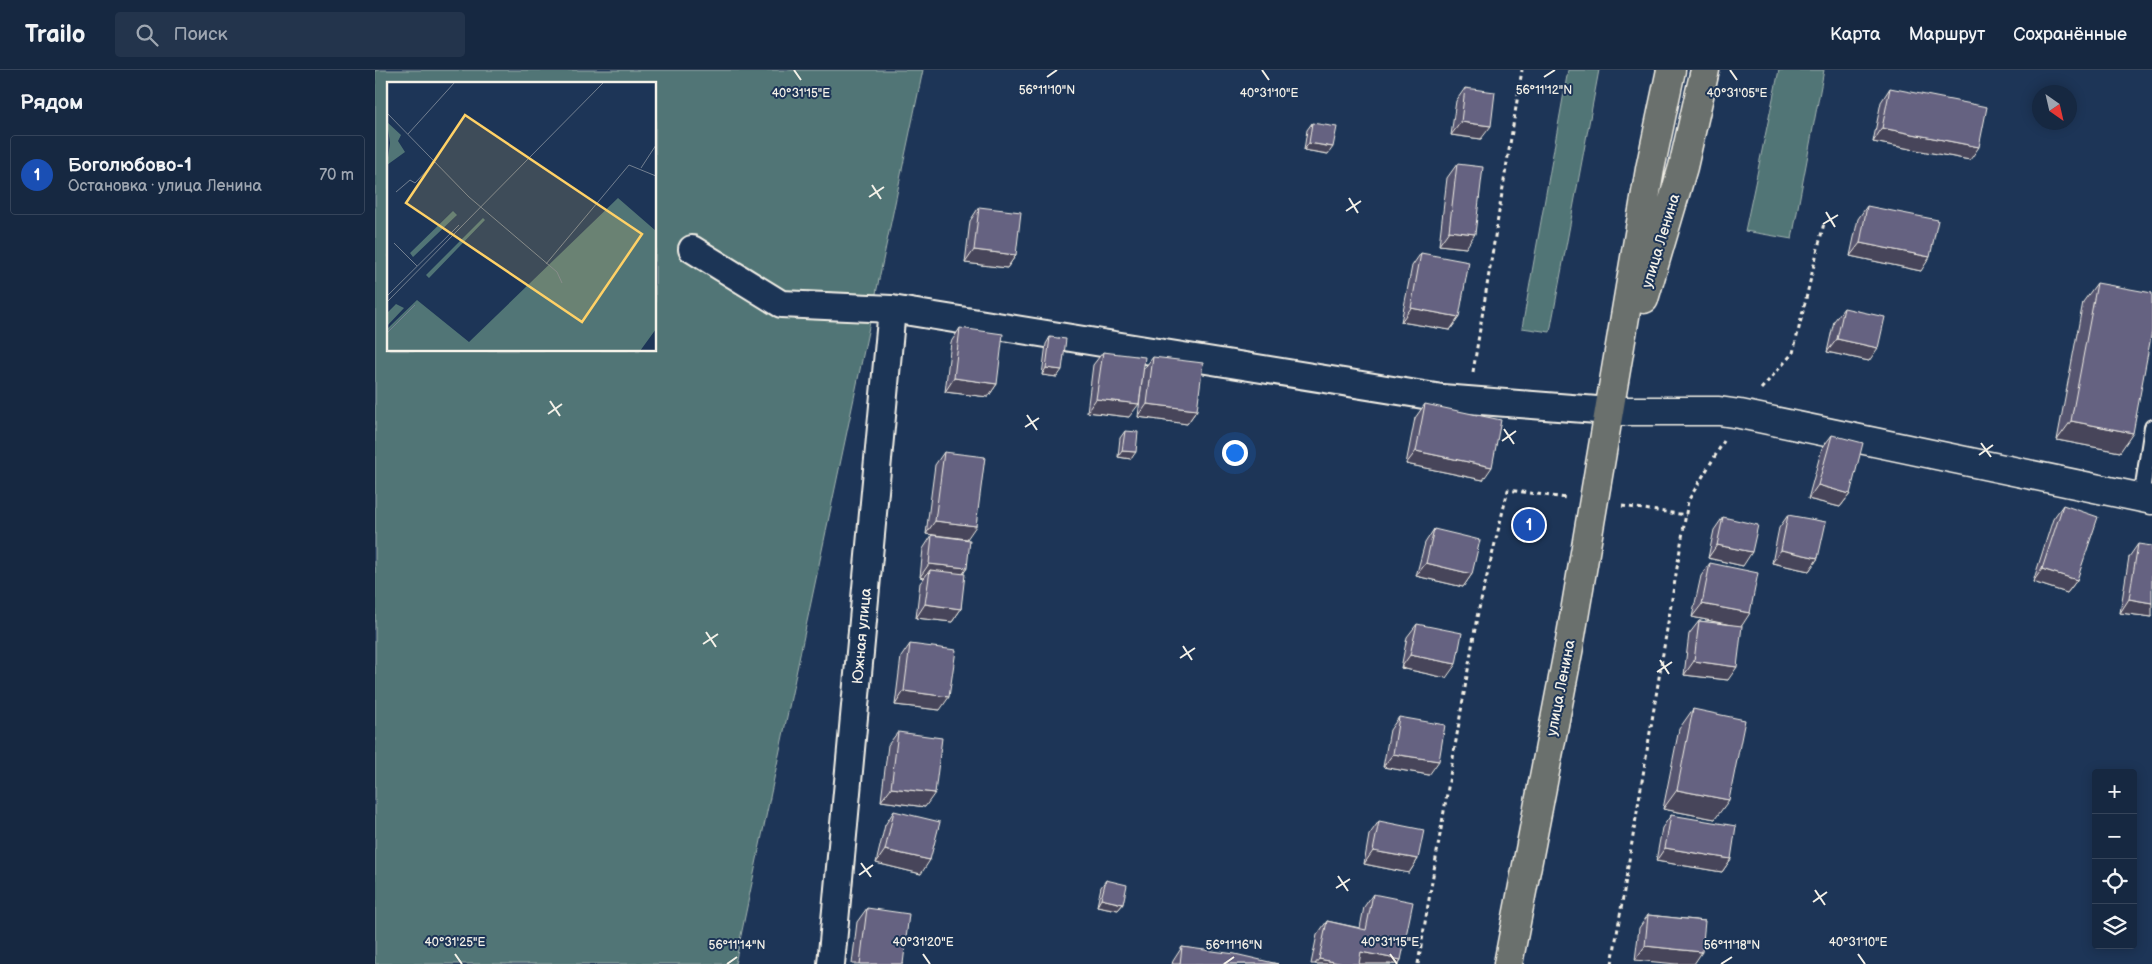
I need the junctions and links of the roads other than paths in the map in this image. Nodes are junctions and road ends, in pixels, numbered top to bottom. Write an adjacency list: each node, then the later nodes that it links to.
1 (1671, 70): 5 (highway, улица Ленина)
2 (1705, 70): 5 (highway, улица Ленина)
3 (692, 249): 4 (street)
4 (892, 309): 5 (street); 8 (street, Южная улица)
5 (1610, 411): 7 (street); 9 (highway, улица Ленина)
6 (2152, 427): 7 (lane)
7 (2146, 499)
8 (831, 964)
9 (1508, 964)

